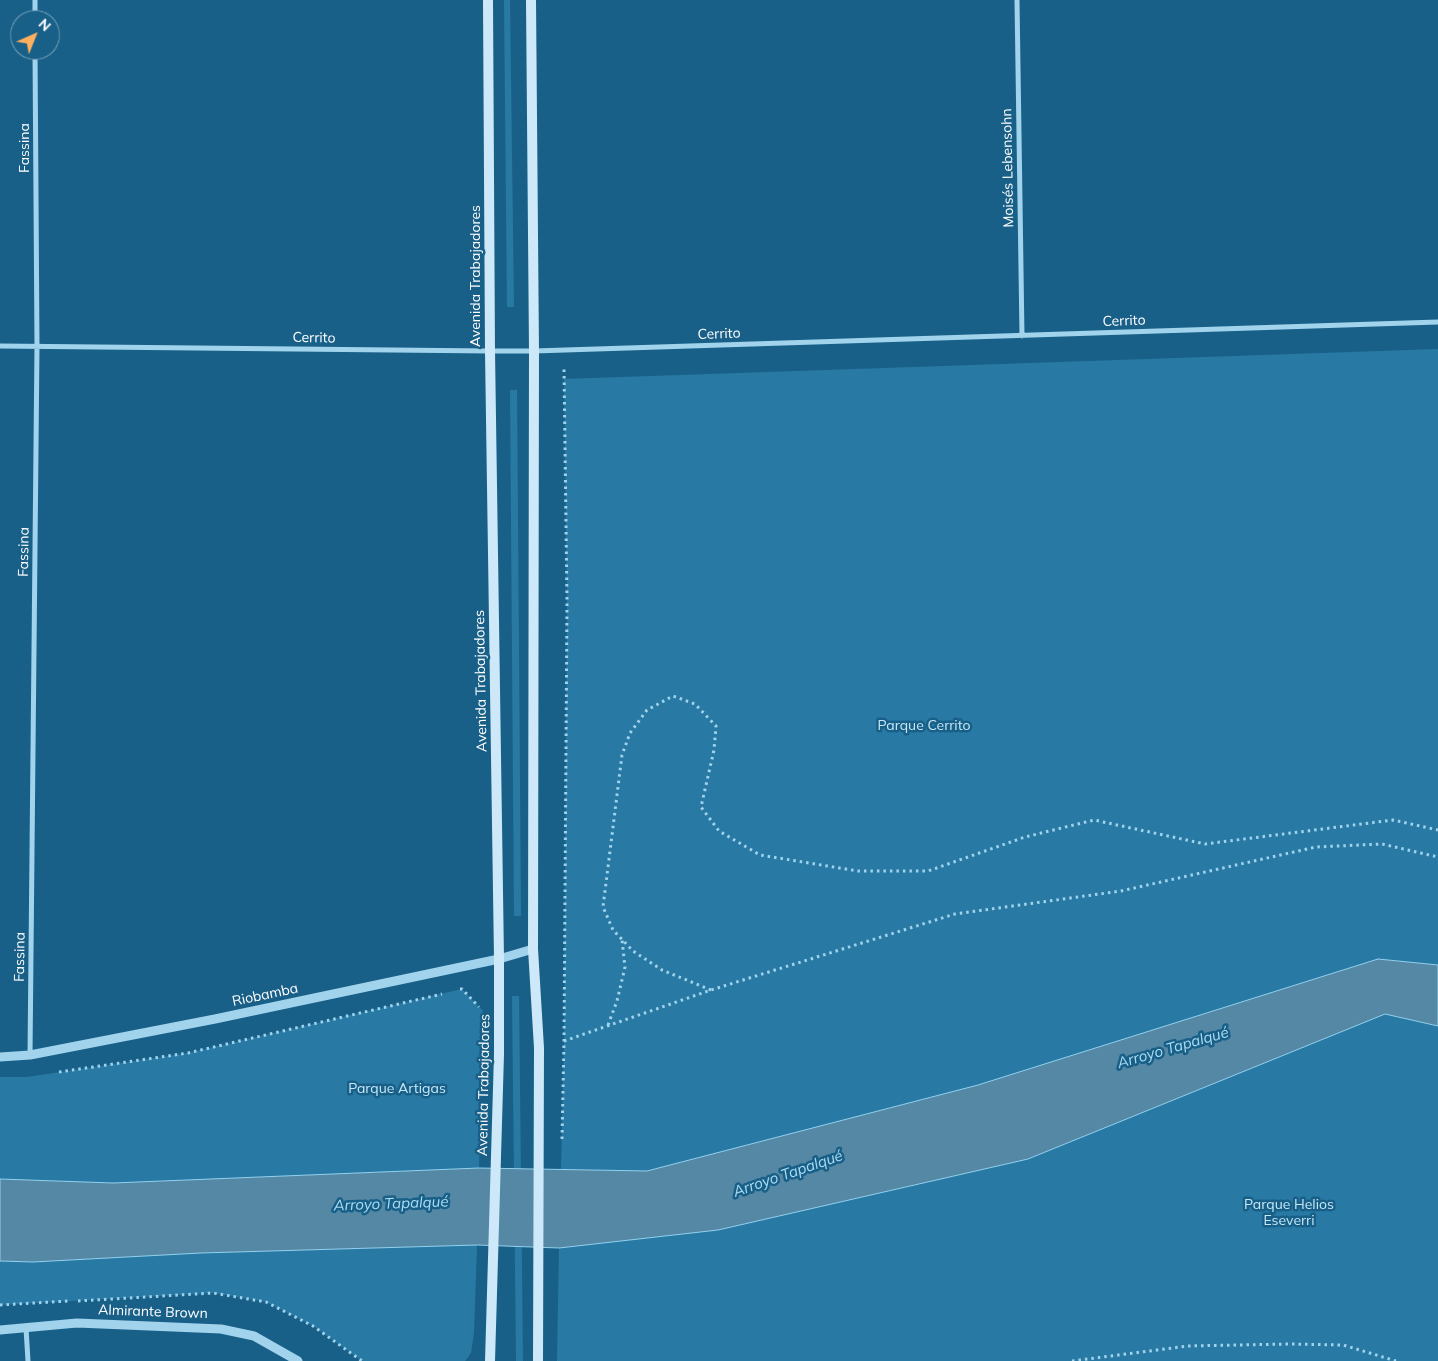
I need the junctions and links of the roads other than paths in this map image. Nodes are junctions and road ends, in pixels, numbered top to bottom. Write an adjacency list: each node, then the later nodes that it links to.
1 (488, 0): 9 (main road, Avenida Trabajadores)
2 (531, 0): 10 (main road)
3 (1017, 0): 6 (street, Moisés Lebensohn)
4 (35, 60): 8 (street, Fassina)
5 (1438, 322): 6 (street, Cerrito)
6 (1022, 336): 10 (street, Cerrito)
7 (0, 346): 8 (street, Cerrito)
8 (37, 346): 9 (street, Cerrito); 13 (street, Fassina)
9 (490, 351): 10 (street, Cerrito); 12 (main road, Avenida Trabajadores)
10 (534, 351): 11 (main road)
11 (533, 949): 12 (street, Riobamba); 20 (main road)
12 (499, 959): 13 (street, Riobamba); 17 (main road, Avenida Trabajadores)
13 (30, 1055): 14 (street, Riobamba)
14 (0, 1057)
15 (26, 1328): 16 (street, Almirante Brown); 18 (street); 19 (street, Almirante Brown)
16 (0, 1330)
17 (489, 1359)
18 (28, 1361)
19 (298, 1361)
20 (538, 1361)

